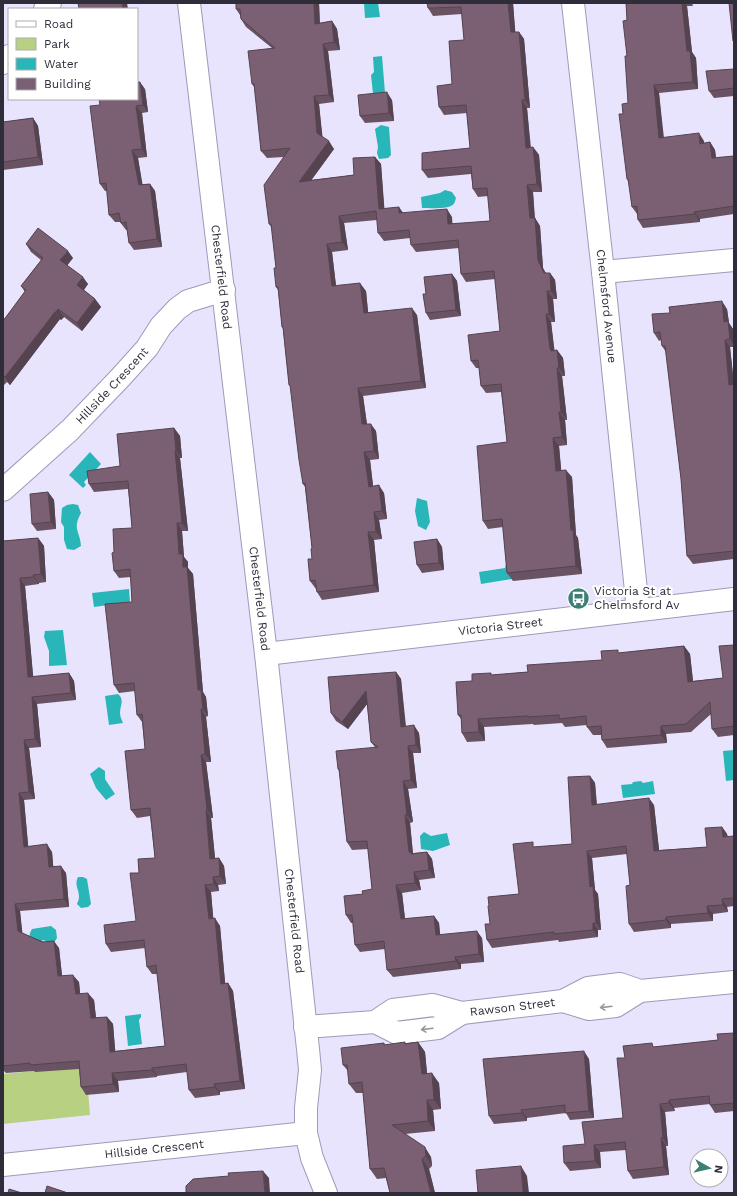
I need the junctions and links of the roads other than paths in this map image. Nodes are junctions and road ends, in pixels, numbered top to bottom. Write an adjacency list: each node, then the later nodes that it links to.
1 (189, 3): 5 (street, Chesterfield Road)
2 (573, 3): 4 (street, Chelmsford Avenue)
3 (734, 260): 4 (street)
4 (603, 272): 8 (street, Chelmsford Avenue)
5 (224, 290): 6 (street, Hillside Crescent); 9 (street, Chesterfield Road)
6 (3, 490)
7 (734, 599): 8 (street, Victoria Street)
8 (638, 610): 9 (street, Victoria Street)
9 (266, 654): 11 (street, Chesterfield Road)
10 (734, 982): 11 (street, Rawson Street)
11 (305, 1027): 12 (street, Chesterfield Road)
12 (306, 1134): 13 (street, Hillside Crescent); 14 (street, Chesterfield Road)
13 (3, 1165)
14 (326, 1193)

